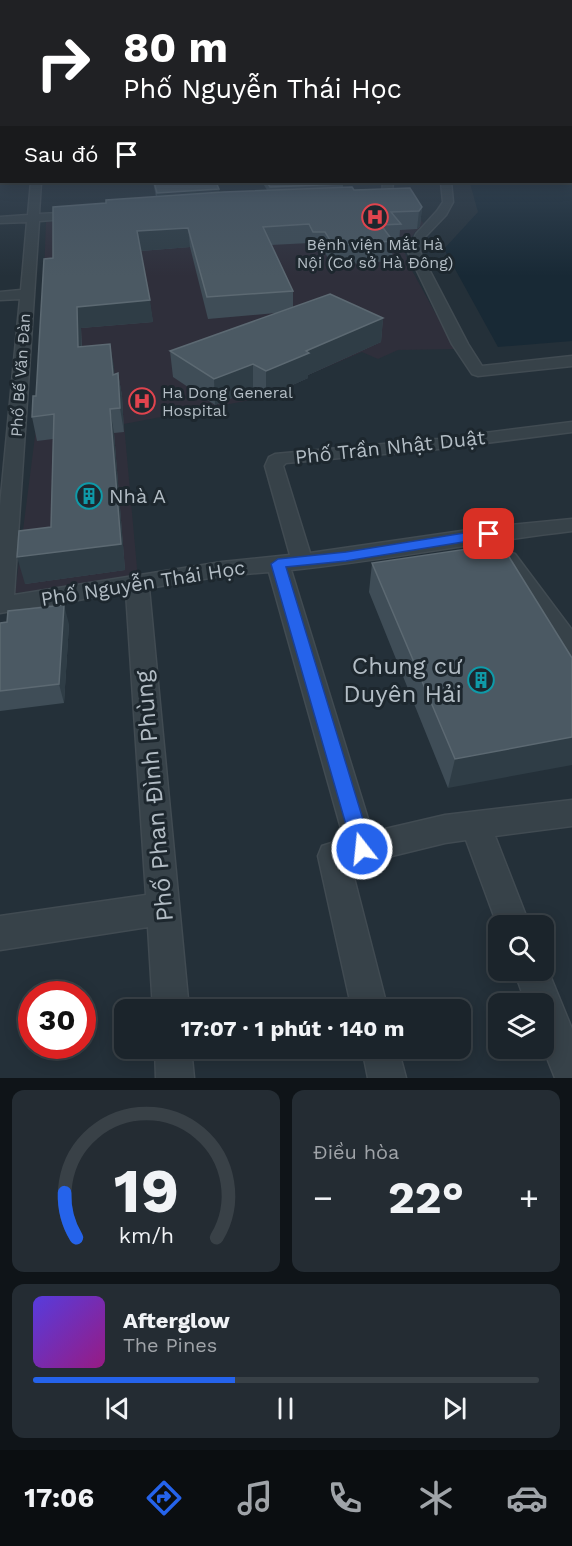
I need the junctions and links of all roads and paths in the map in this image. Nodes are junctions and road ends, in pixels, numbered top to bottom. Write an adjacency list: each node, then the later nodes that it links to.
1 (36, 183): 6 (street, Phố Bế Văn Đàn)
2 (387, 183): 4 (street)
3 (447, 183): 10 (street)
4 (354, 200)
5 (91, 214): 6 (street)
6 (32, 218): 7 (street); 8 (street, Phố Bế Văn Đàn)
7 (0, 220)
8 (27, 294): 9 (street); 11 (street, Phố Bế Văn Đàn)
9 (0, 296)
10 (572, 362)
11 (8, 426): 17 (street, Phố Bế Văn Đàn)
12 (572, 427): 15 (street, Phố Trần Nhật Duật)
13 (572, 525): 14 (street, Phố Nguyễn Thái Học)
14 (489, 534): 15 (street, Phố Nguyễn Thái Học); 18 (street)
15 (290, 562): 16 (street, Phố Nguyễn Thái Học); 21 (street)
16 (137, 583): 17 (street, Phố Nguyễn Thái Học); 22 (street, Phố Phan Đình Phùng)
17 (1, 605)
18 (572, 648)
19 (572, 813): 20 (street)
20 (476, 825): 21 (street); 23 (street)
21 (362, 849): 27 (street)
22 (163, 909): 24 (street); 26 (street, Phố Phan Đình Phùng)
23 (510, 915)
24 (0, 933)
25 (535, 981): 30 (street)
26 (170, 999)
27 (367, 999)
28 (174, 1059): 31 (street)
29 (383, 1059): 32 (street)
30 (572, 1075)
31 (175, 1078)
32 (387, 1078)

